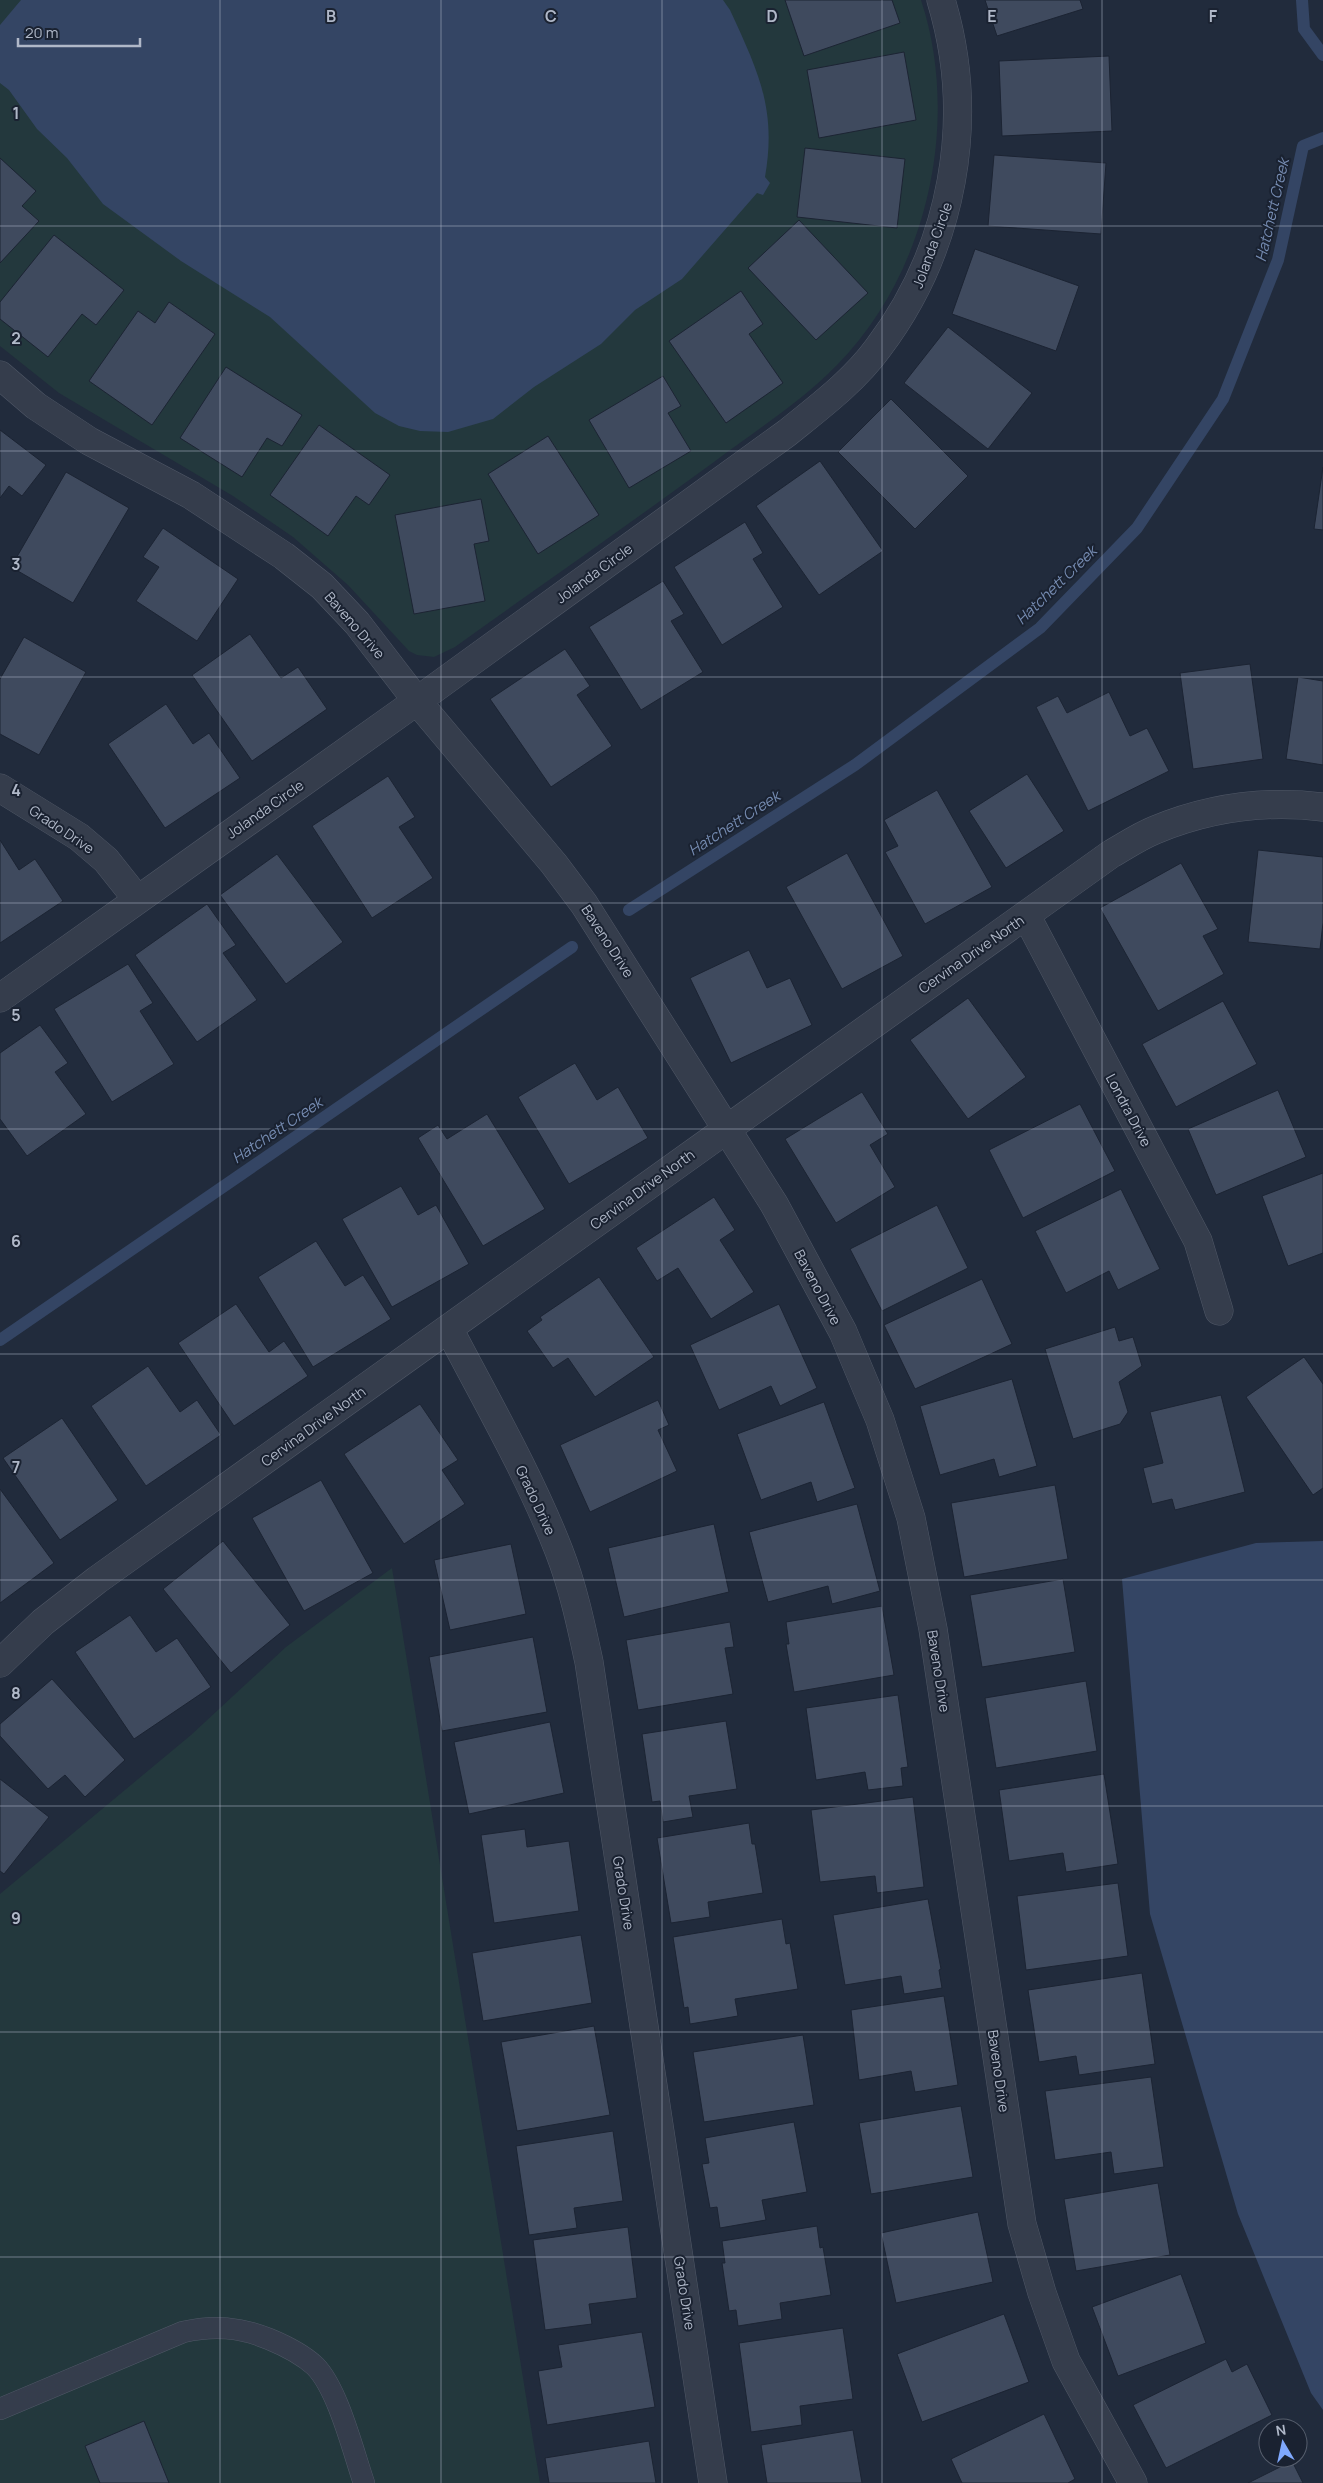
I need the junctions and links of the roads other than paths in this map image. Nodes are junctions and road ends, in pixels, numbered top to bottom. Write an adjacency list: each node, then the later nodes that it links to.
1 (941, 0): 3 (street, Jolanda Circle)
2 (0, 375): 3 (street, Baveno Drive)
3 (417, 701): 6 (street, Jolanda Circle); 9 (street, Baveno Drive)
4 (0, 788): 6 (street, Grado Drive)
5 (1323, 807): 7 (street, Cervina Drive North)
6 (138, 899): 8 (street, Jolanda Circle)
7 (1026, 915): 9 (street, Cervina Drive North); 10 (street, Londra Drive)
8 (0, 998)
9 (726, 1128): 11 (street, Cervina Drive North); 16 (street, Baveno Drive)
10 (1219, 1311)
11 (449, 1328): 12 (street, Cervina Drive North); 15 (street, Grado Drive)
12 (0, 1664)
13 (0, 2409): 14 (lane)
14 (364, 2483)
15 (714, 2483)
16 (1133, 2483)

